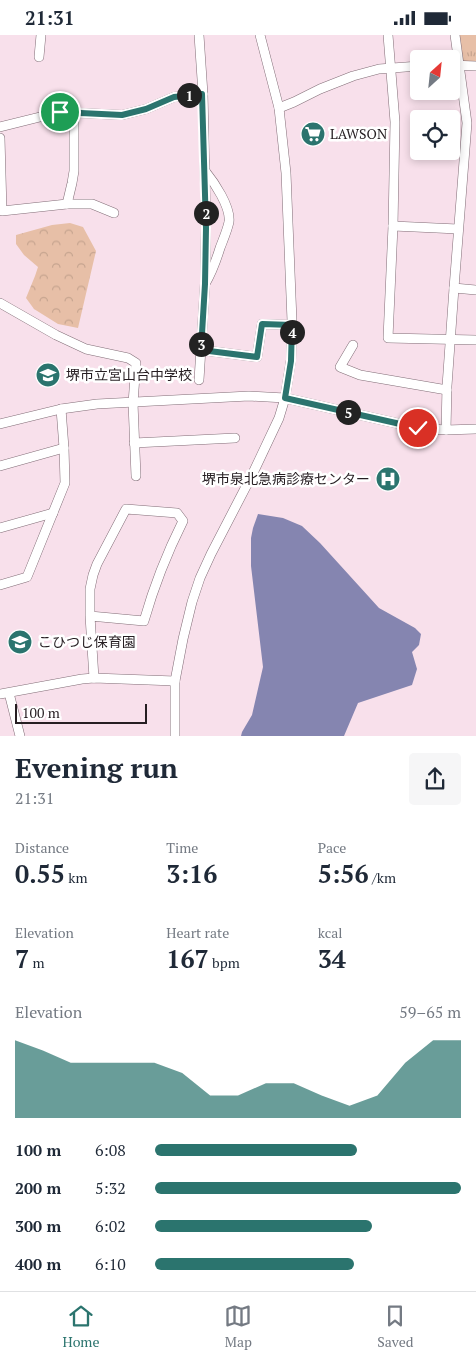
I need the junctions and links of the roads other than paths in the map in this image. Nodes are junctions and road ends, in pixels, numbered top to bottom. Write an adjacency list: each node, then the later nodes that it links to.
1 (41, 35): 7 (street)
2 (199, 35): 13 (street)
3 (260, 35): 14 (street)
4 (388, 35): 11 (street)
5 (455, 35): 6 (street)
6 (455, 50)
7 (39, 57)
8 (460, 65): 10 (street)
9 (410, 66): 11 (street)
10 (476, 66)
11 (391, 67): 14 (street); 22 (street)
12 (460, 83): 16 (street)
13 (202, 94): 15 (street); 19 (street)
14 (279, 108): 28 (street)
15 (74, 112): 17 (street); 20 (street)
16 (471, 123): 23 (street)
17 (0, 127)
18 (0, 139): 20 (street)
19 (204, 171): 24 (street); 24 (street)
20 (67, 203): 21 (street)
21 (114, 213)
22 (393, 226): 23 (street); 29 (street)
23 (458, 229): 25 (street)
24 (205, 284): 32 (street)
25 (454, 288): 26 (street); 29 (street)
26 (476, 290)
27 (0, 303): 36 (street)
28 (292, 325): 32 (street); 35 (street)
29 (450, 339): 30 (street); 34 (street)
30 (476, 340)
31 (354, 345): 34 (street)
32 (201, 350): 33 (street)
33 (199, 380)
34 (447, 390): 40 (street)
35 (285, 398): 36 (street); 40 (street); 51 (street)
36 (133, 403): 37 (street); 42 (street)
37 (61, 409): 38 (street); 43 (street)
38 (0, 424)
39 (476, 429): 40 (street)
40 (446, 431)
41 (235, 437): 42 (street)
42 (134, 443): 45 (street)
43 (64, 448): 44 (street); 46 (street)
44 (0, 466)
45 (136, 475)
46 (53, 513): 47 (street); 48 (street)
47 (0, 527)
48 (0, 585)
49 (90, 616): 49 (street); 50 (street)
50 (94, 678): 51 (street); 52 (street)
51 (175, 681): 54 (street)
52 (4, 693): 53 (street)
53 (20, 736)
54 (175, 736)

